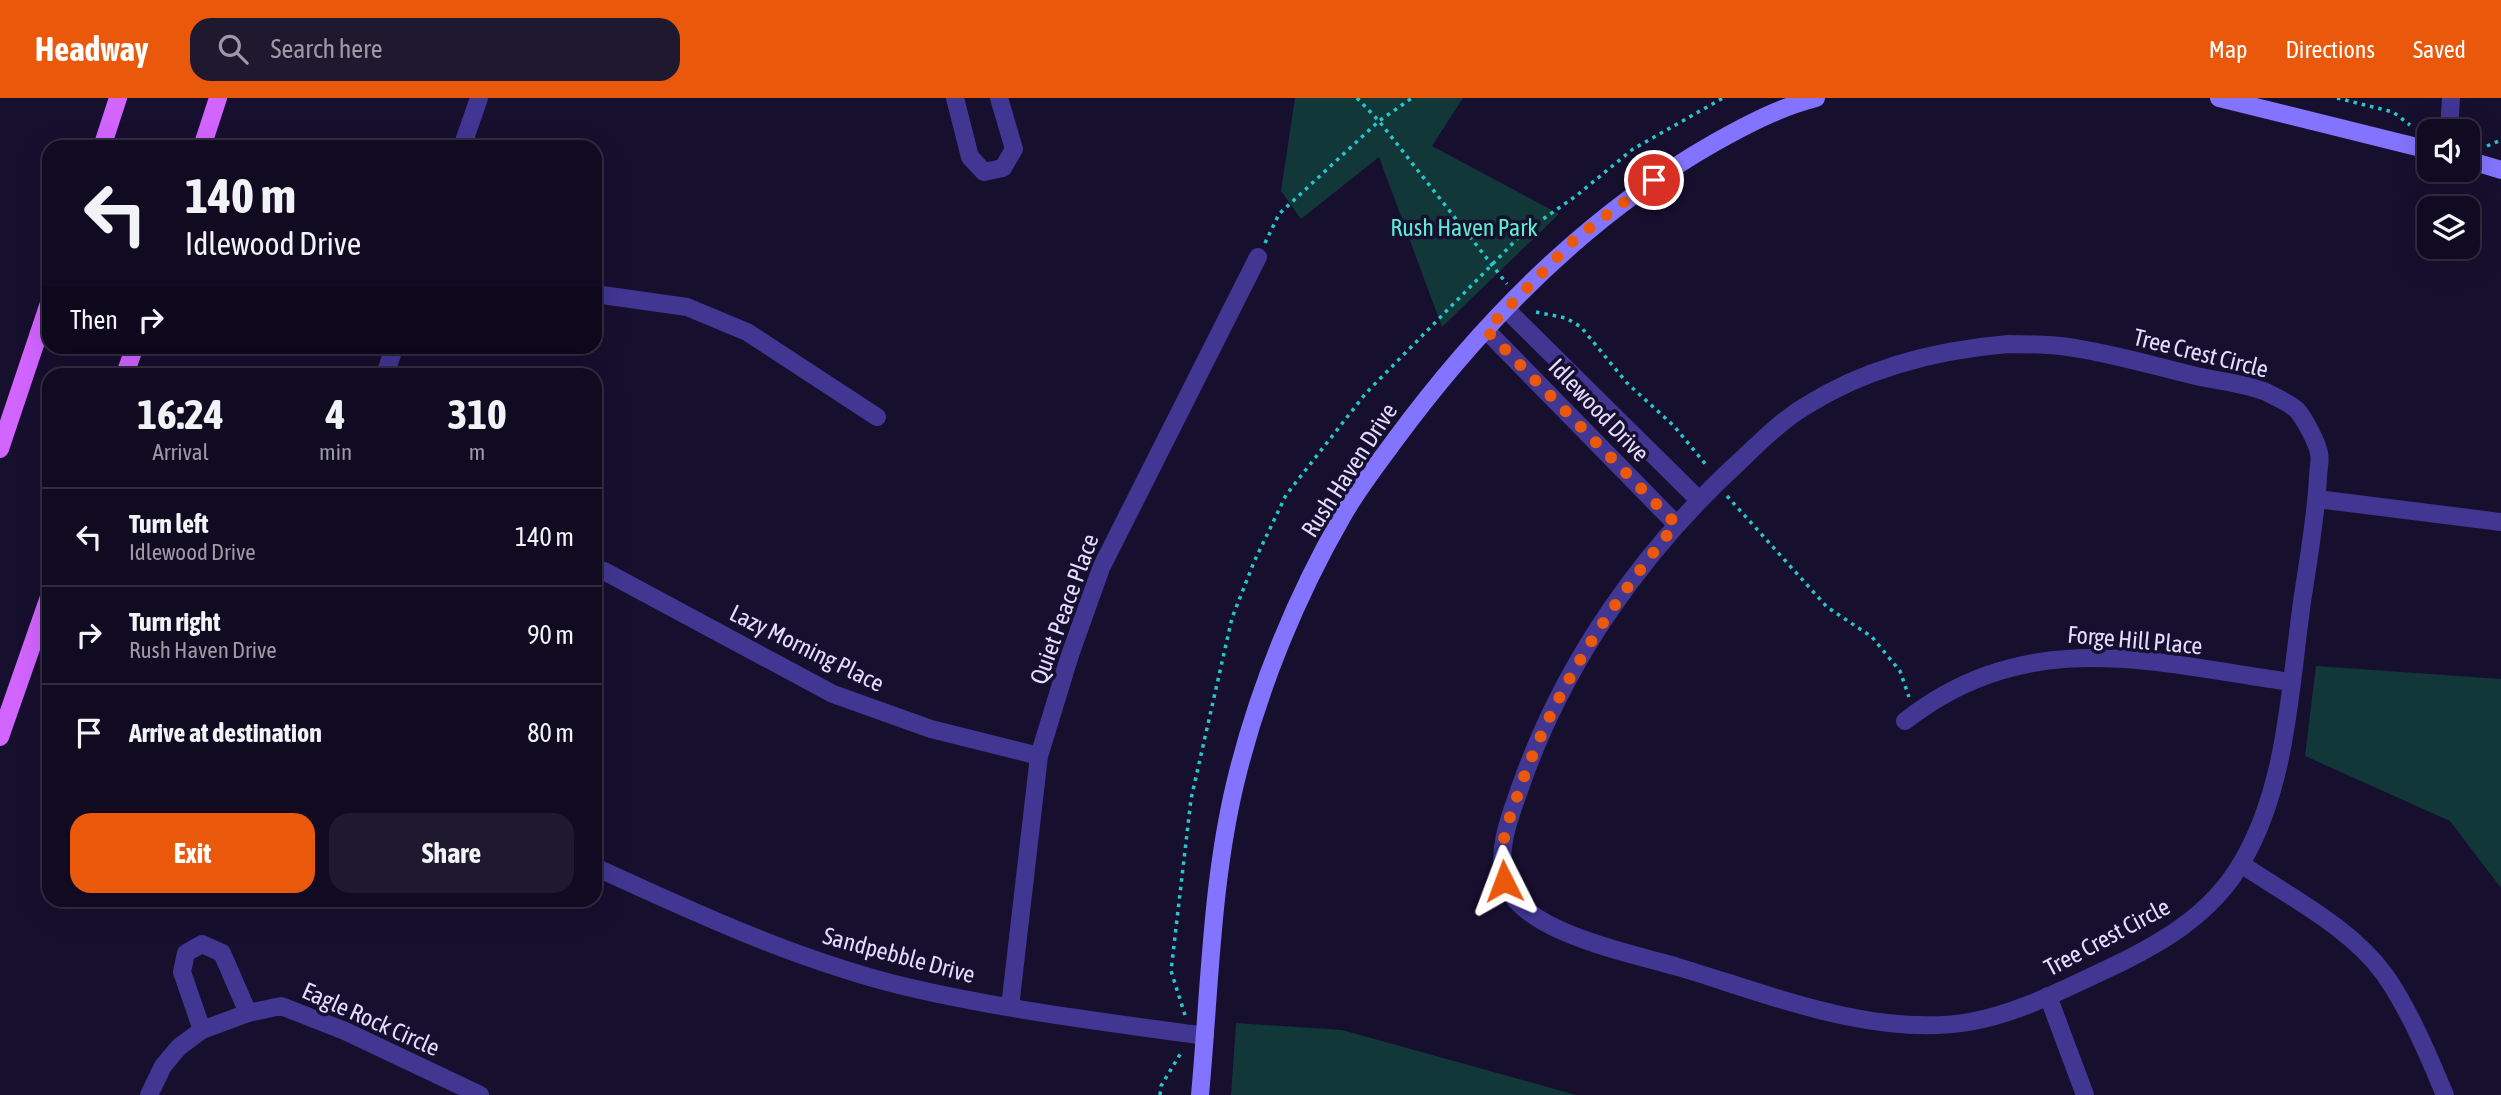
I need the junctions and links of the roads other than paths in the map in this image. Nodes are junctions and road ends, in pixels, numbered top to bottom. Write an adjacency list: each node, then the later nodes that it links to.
1 (118, 98): 10 (main road)
2 (218, 98): 11 (main road)
3 (479, 98): 12 (street)
4 (955, 98): 5 (street)
5 (999, 98)
6 (1816, 98): 18 (street, Rush Haven Drive)
7 (2219, 98): 13 (street)
8 (2451, 98): 9 (street)
9 (2450, 119)
10 (104, 140)
11 (204, 140)
12 (464, 140)
13 (2417, 147)
14 (2480, 164): 15 (street)
15 (2501, 170)
16 (1258, 257): 32 (street, Quiet Peace Place)
17 (602, 295): 21 (street)
18 (1512, 303): 20 (street, Rush Haven Drive); 23 (street, Idlewood Drive)
19 (42, 324): 22 (main road)
20 (1486, 330): 26 (street, Idlewood Drive); 39 (street, Rush Haven Drive)
21 (877, 417)
22 (0, 449)
23 (1698, 499): 24 (street, Tree Crest Circle); 26 (street, Tree Crest Circle)
24 (2317, 499): 25 (street); 29 (street, Tree Crest Circle)
25 (2501, 522)
26 (1676, 524): 35 (street, Tree Crest Circle)
27 (604, 571): 32 (street, Lazy Morning Place)
28 (42, 617): 31 (main road)
29 (2290, 682): 30 (street, Forge Hill Place); 33 (street, Tree Crest Circle)
30 (1905, 721)
31 (0, 737)
32 (1039, 756): 36 (street, Quiet Peace Place)
33 (2241, 864): 35 (street, Tree Crest Circle); 44 (street)
34 (602, 870): 36 (street, Sandpebble Drive)
35 (2048, 996): 43 (street)
36 (1010, 1007): 39 (street, Sandpebble Drive)
37 (247, 1013): 38 (street, Eagle Rock Circle); 38 (street); 41 (street, Eagle Rock Circle)
38 (202, 1030): 40 (street, Eagle Rock Circle)
39 (1205, 1036): 42 (street, Rush Haven Drive)
40 (149, 1095)
41 (480, 1095)
42 (1200, 1095)
43 (2085, 1095)
44 (2445, 1095)

